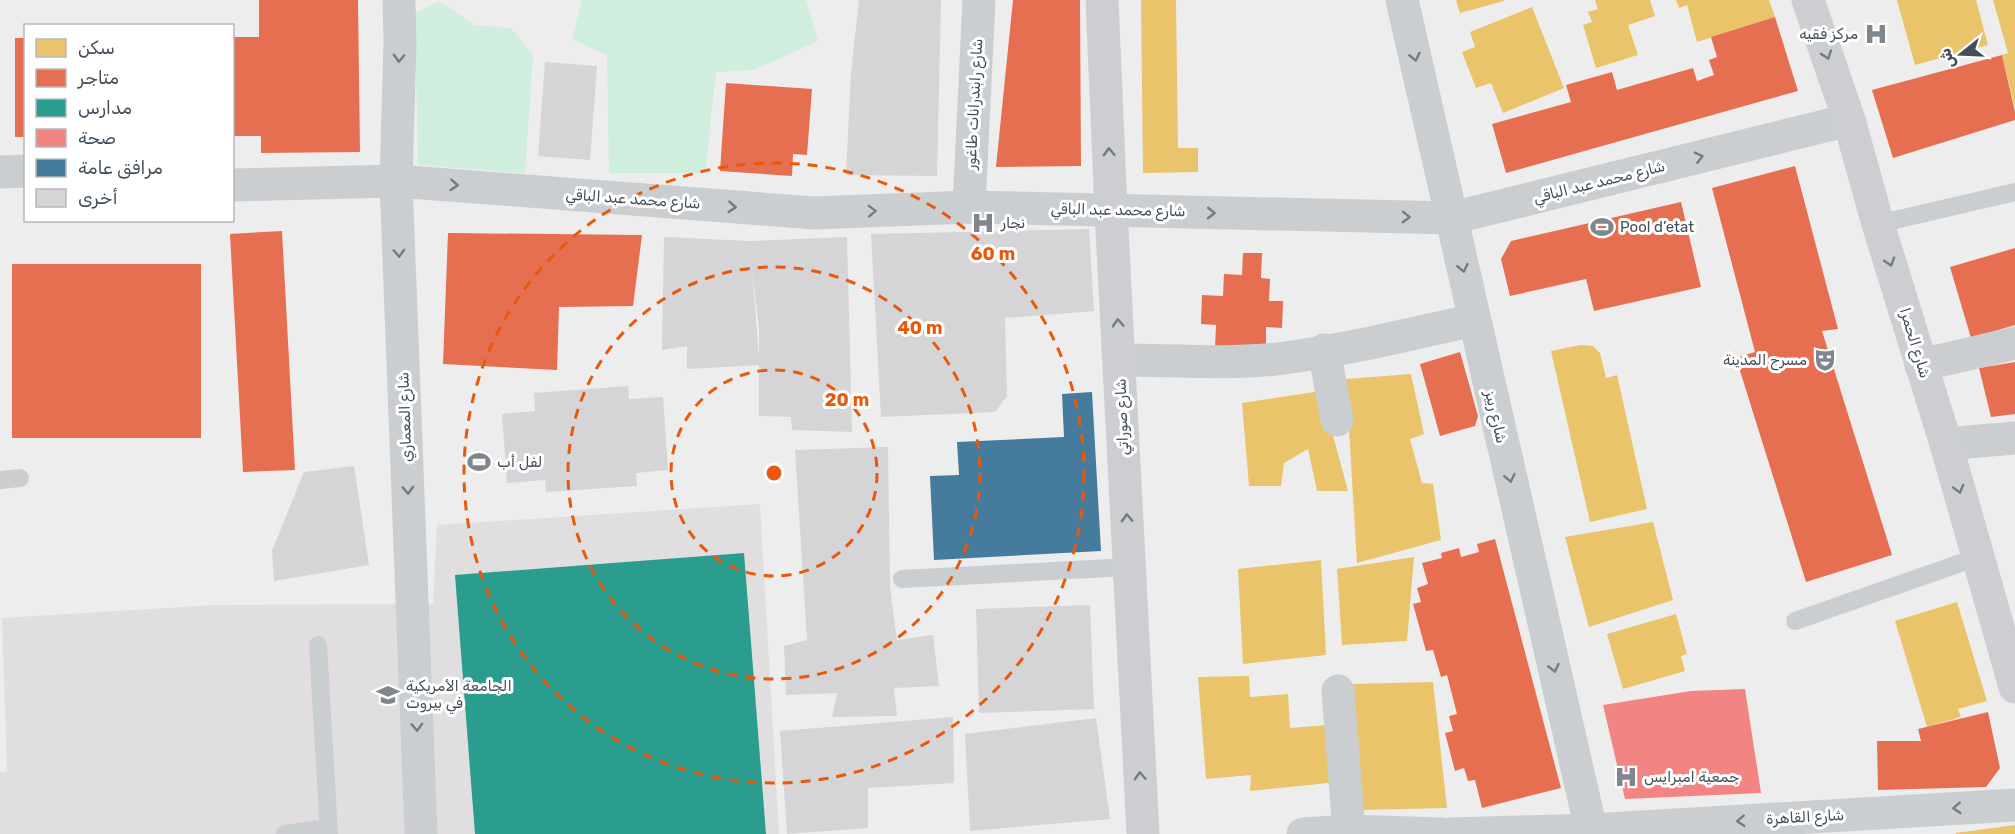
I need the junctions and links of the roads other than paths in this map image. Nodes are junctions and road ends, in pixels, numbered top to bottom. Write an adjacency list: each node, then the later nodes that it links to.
1 (399, 0): 9 (street, شارع المعماري, one-way to 9)
2 (979, 0): 15 (street, شارع رابندرانات طاغور)
3 (1102, 0): 16 (street, شارع صوراتي, one-way to 3)
4 (1402, 0): 17 (street, شارع ربيز, one-way to 17)
5 (1808, 0): 6 (street, شارع الحمرا, one-way to 6)
6 (1848, 120): 17 (street, شارع محمد عبد الباقي, one-way to 6); 18 (street, شارع الحمرا)
7 (234, 165): 9 (street, شارع محمد عبد الباقي)
8 (24, 171): 10 (street)
9 (396, 171): 11 (street, شارع محمد عبد الباقي); 15 (street, شارع محمد عبد الباقي, one-way to 15); 41 (street, شارع المعماري, one-way to 41)
10 (0, 172)
11 (234, 184)
12 (0, 190): 13 (street)
13 (24, 190)
14 (2015, 192): 18 (lane)
15 (969, 207): 16 (street, شارع محمد عبد الباقي)
16 (1111, 210): 17 (street, شارع محمد عبد الباقي, one-way to 17); 22 (street, شارع صوراتي, one-way to 16)
17 (1452, 218): 19 (street, شارع ربيز, one-way to 19)
18 (1878, 224): 23 (street, شارع الحمرا, one-way to 23)
19 (1474, 320): 21 (street); 39 (street, شارع ربيز, one-way to 39)
20 (2015, 343): 23 (street)
21 (1324, 350): 22 (street); 24 (street)
22 (1120, 360): 30 (street, شارع صوراتي, one-way to 22)
23 (1921, 364): 26 (street, شارع الحمرا)
24 (1337, 420)
25 (2015, 438): 26 (street)
26 (1946, 444): 29 (street, شارع الحمرا, one-way to 29)
27 (20, 478): 28 (lane)
28 (0, 480)
29 (1978, 556): 32 (lane); 34 (street, شارع الحمرا)
30 (1129, 567): 31 (lane); 42 (street, شارع صوراتي, one-way to 30)
31 (902, 579)
32 (1795, 621)
33 (318, 645): 37 (lane)
34 (2015, 687)
35 (1338, 691): 38 (street)
36 (2015, 805): 39 (street, شارع القاهرة, one-way to 39)
37 (328, 831): 40 (lane)
38 (1349, 831): 43 (street); 44 (street)
39 (1591, 832): 45 (street, شارع القاهرة)
40 (285, 834)
41 (421, 834)
42 (1143, 834)
43 (1303, 834)
44 (1442, 834)
45 (1450, 834)

